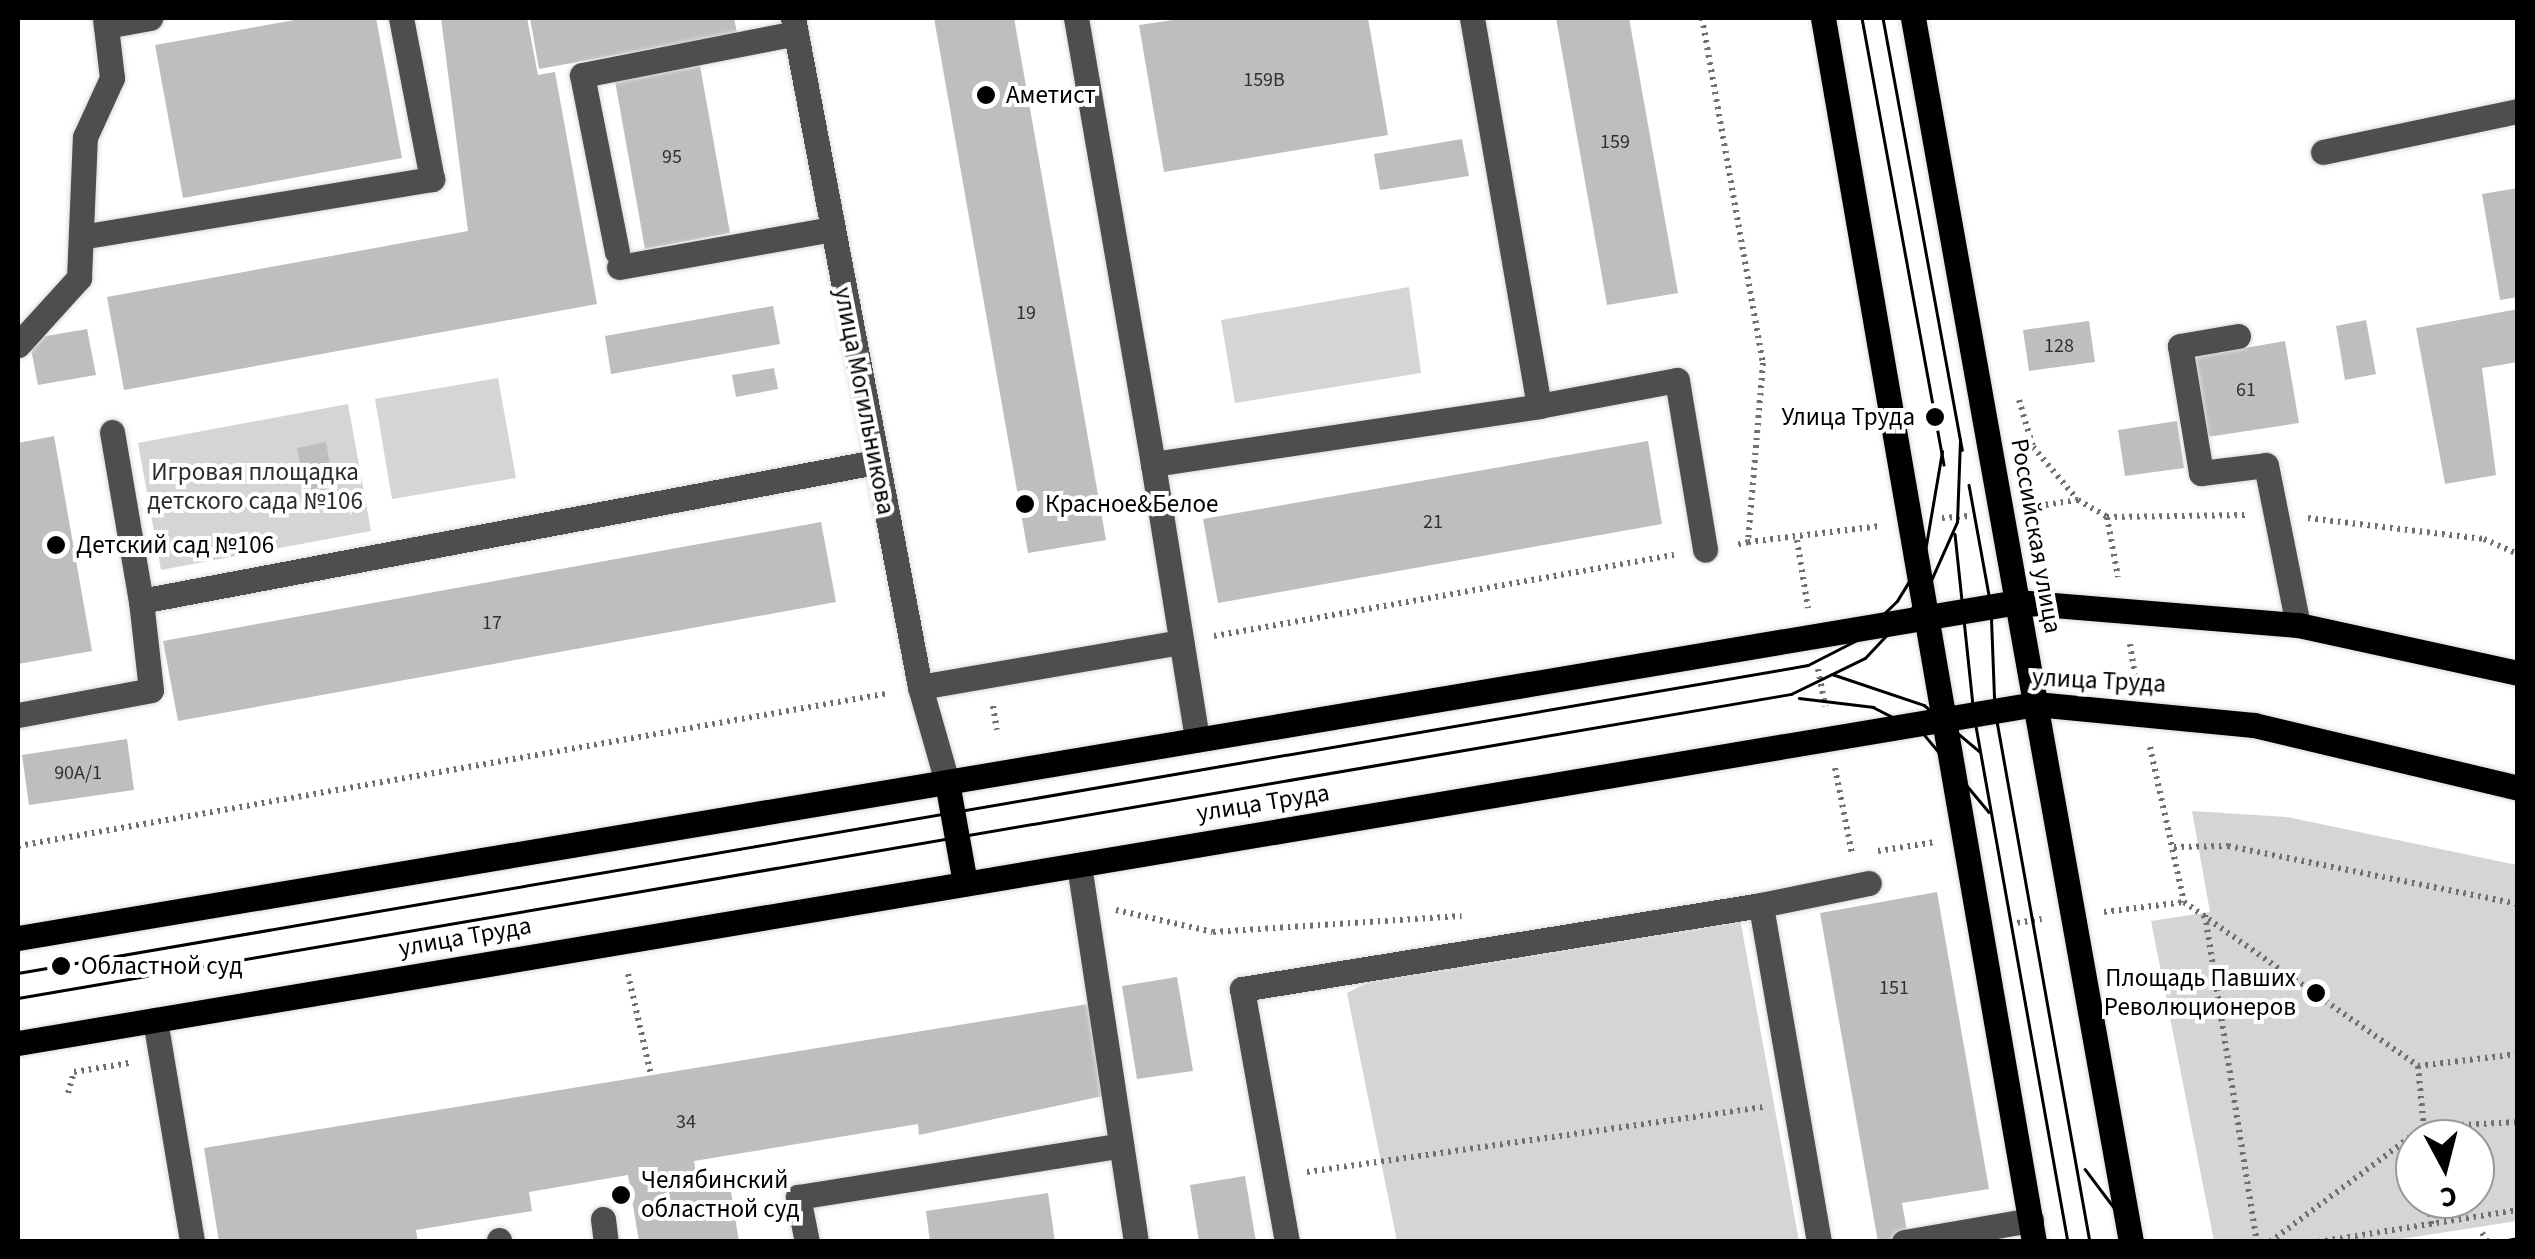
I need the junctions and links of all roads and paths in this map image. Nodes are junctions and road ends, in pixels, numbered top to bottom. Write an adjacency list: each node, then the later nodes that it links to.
1 (150, 18): 8 (street)
2 (401, 18): 13 (street)
3 (1076, 18): 20 (street)
4 (1472, 18): 17 (street)
5 (1702, 18): 23 (path)
6 (1823, 18): 27 (main road)
7 (1913, 18): 26 (main road, Российская улица)
8 (106, 22): 13 (street)
9 (794, 25): 12 (street, улица Могильникова); 12 (street)
10 (2518, 111): 11 (street)
11 (2324, 152)
12 (832, 230): 19 (street, улица Могильникова)
13 (88, 236): 15 (street)
14 (2238, 336): 28 (street)
15 (18, 345)
16 (2014, 379): 21 (path)
17 (1539, 406): 20 (street); 24 (street)
18 (112, 432): 25 (street)
19 (875, 462): 25 (street); 31 (street, улица Могильникова)
20 (1153, 464): 29 (street)
21 (2078, 500)
22 (1797, 540): 23 (path)
23 (1748, 542): 24 (path)
24 (1705, 550): 29 (path)
25 (141, 601): 33 (street)
26 (2017, 602): 27 (main road); 28 (main road); 32 (main road, Российская улица)
27 (1930, 614): 34 (main road); 35 (main road)
28 (2298, 625): 30 (main road)
29 (1181, 642): 31 (street); 35 (street)
30 (2518, 673)
31 (920, 687): 36 (street, улица Могильникова); 38 (path)
32 (2035, 704): 34 (main road, улица Труда); 37 (main road, улица Труда); 78 (main road, Российская улица)
33 (18, 715)
34 (1948, 719): 42 (main road, улица Труда); 70 (main road)
35 (1197, 740): 36 (main road)
36 (946, 782): 43 (main road); 51 (main road)
37 (2518, 788)
38 (18, 846)
39 (2174, 847): 47 (path)
40 (1852, 855): 41 (path)
41 (1833, 858)
42 (1078, 865): 43 (main road, улица Труда); 46 (street)
43 (964, 883): 55 (main road, улица Труда)
44 (1869, 884): 48 (street)
45 (2184, 902): 49 (path)
46 (1084, 903): 50 (path); 64 (street)
47 (2518, 904)
48 (1760, 905): 62 (street); 66 (street)
49 (2204, 913): 59 (path); 79 (path)
50 (1466, 916)
51 (18, 938)
52 (647, 971): 53 (path)
53 (628, 974): 54 (path); 60 (path)
54 (608, 978)
55 (155, 1020): 56 (main road, улица Труда); 58 (street)
56 (18, 1043)
57 (2518, 1054): 59 (path)
58 (162, 1057): 61 (path); 72 (street)
59 (2418, 1066): 63 (path)
60 (651, 1075)
61 (68, 1092)
62 (1796, 1103): 66 (path); 76 (street)
63 (2423, 1119)
64 (1121, 1145): 73 (street); 74 (street)
65 (2395, 1148): 80 (path)
66 (1276, 1177): 75 (street)
67 (2518, 1210): 69 (path)
68 (2431, 1219): 69 (path)
69 (2431, 1224): 81 (path)
70 (2033, 1231): 77 (street)
71 (2482, 1233): 82 (path)
72 (192, 1242)
73 (807, 1242)
74 (1136, 1242)
75 (1287, 1242)
76 (1819, 1242)
77 (1904, 1242)
78 (2131, 1242)
79 (2257, 1242)
80 (2270, 1242)
81 (2318, 1242)
82 (2488, 1242)

